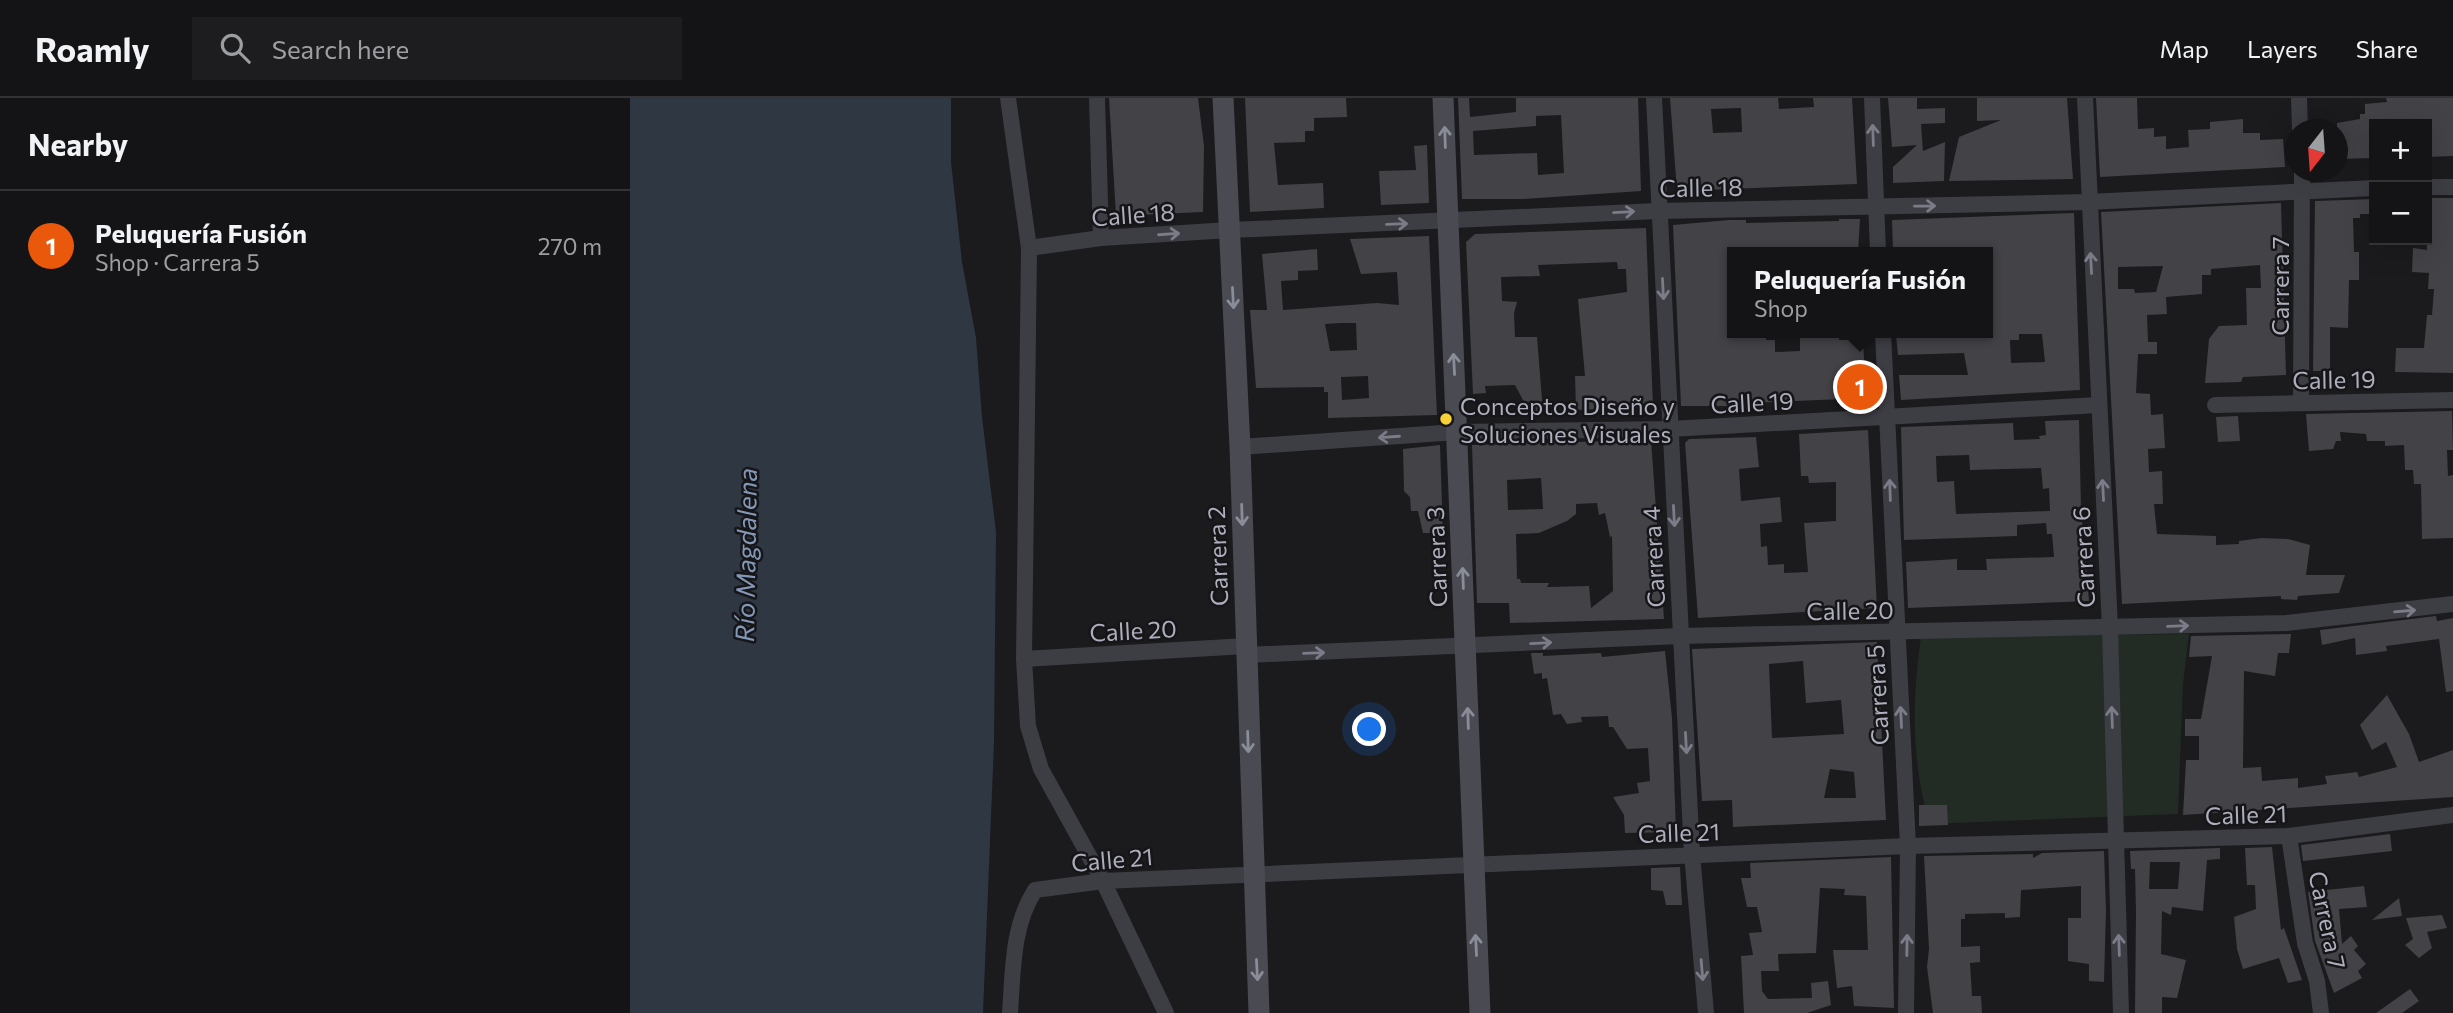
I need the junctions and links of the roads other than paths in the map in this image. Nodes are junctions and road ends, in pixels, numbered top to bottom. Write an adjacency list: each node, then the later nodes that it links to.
1 (1008, 98): 22 (street)
2 (1097, 98): 20 (street)
3 (1223, 98): 19 (main road, Carrera 2)
4 (1443, 98): 18 (main road, Carrera 3, one-way to 4)
5 (1654, 98): 17 (street, Carrera 4)
6 (1872, 98): 16 (street, one-way to 6)
7 (2085, 98): 15 (street, Carrera 6)
8 (2299, 98): 9 (street)
9 (2300, 119)
10 (2302, 182): 14 (street, Carrera 7)
11 (2432, 187): 12 (street)
12 (2453, 187)
13 (2369, 188): 14 (street, Calle 18)
14 (2302, 190): 15 (street, Calle 18); 25 (street, Carrera 7)
15 (2088, 202): 16 (street, Calle 18, one-way to 15); 26 (street, Carrera 6, one-way to 15)
16 (1876, 207): 17 (street, Calle 18); 21 (street)
17 (1658, 211): 18 (street, Calle 18, one-way to 17); 29 (street, Carrera 4, one-way to 29)
18 (1448, 221): 19 (street, Calle 18, one-way to 18); 30 (main road, Carrera 3, one-way to 18)
19 (1230, 230): 20 (street, Calle 18, one-way to 19); 31 (main road, Carrera 2, one-way to 31)
20 (1101, 238): 22 (street, Calle 18)
21 (1878, 247)
22 (1029, 248): 38 (street)
23 (1883, 338): 28 (street, Carrera 5)
24 (2453, 400): 25 (street, Calle 19)
25 (2301, 401): 27 (street, Calle 19)
26 (2098, 405): 28 (street, Calle 19); 33 (street, Carrera 6, one-way to 26)
27 (2215, 405)
28 (1887, 418): 29 (street, Calle 19); 34 (street, Carrera 5, one-way to 28)
29 (1670, 429): 30 (street, Calle 19); 35 (street, Carrera 4, one-way to 35)
30 (1457, 432): 31 (street, Calle 19, one-way to 31); 36 (main road, Carrera 3, one-way to 30)
31 (1240, 447): 37 (main road, Carrera 2, one-way to 37)
32 (2453, 604): 33 (street, Calle 20, one-way to 32)
33 (2110, 628): 34 (street, Calle 20); 41 (street, Carrera 6, one-way to 33)
34 (1896, 632): 35 (street, Calle 20); 42 (street, Carrera 5, one-way to 34)
35 (1680, 636): 36 (street, Calle 20, one-way to 35); 43 (street, Carrera 4, one-way to 43)
36 (1466, 647): 37 (street, Calle 20, one-way to 36); 44 (main road, Carrera 3, one-way to 36)
37 (1246, 651): 38 (street, Calle 20); 45 (main road, Carrera 2, one-way to 45)
38 (1024, 659): 46 (street)
39 (2453, 815): 40 (street, Calle 21)
40 (2289, 836): 41 (street, Calle 21); 54 (street, Carrera 7)
41 (2116, 841): 42 (street, Calle 21); 53 (street, Carrera 6, one-way to 41)
42 (1908, 846): 43 (street, Calle 21); 52 (street, Carrera 5, one-way to 42)
43 (1692, 854): 44 (street, Calle 21); 51 (street, Carrera 4, one-way to 51)
44 (1472, 864): 45 (street, Calle 21); 50 (main road, Carrera 3, one-way to 44)
45 (1252, 874): 46 (street, Calle 21); 49 (main road, Carrera 2, one-way to 49)
46 (1103, 881): 47 (street, Calle 21); 48 (street)
47 (1010, 1013)
48 (1166, 1013)
49 (1259, 1013)
50 (1480, 1013)
51 (1706, 1013)
52 (1906, 1013)
53 (2121, 1013)
54 (2321, 1013)

